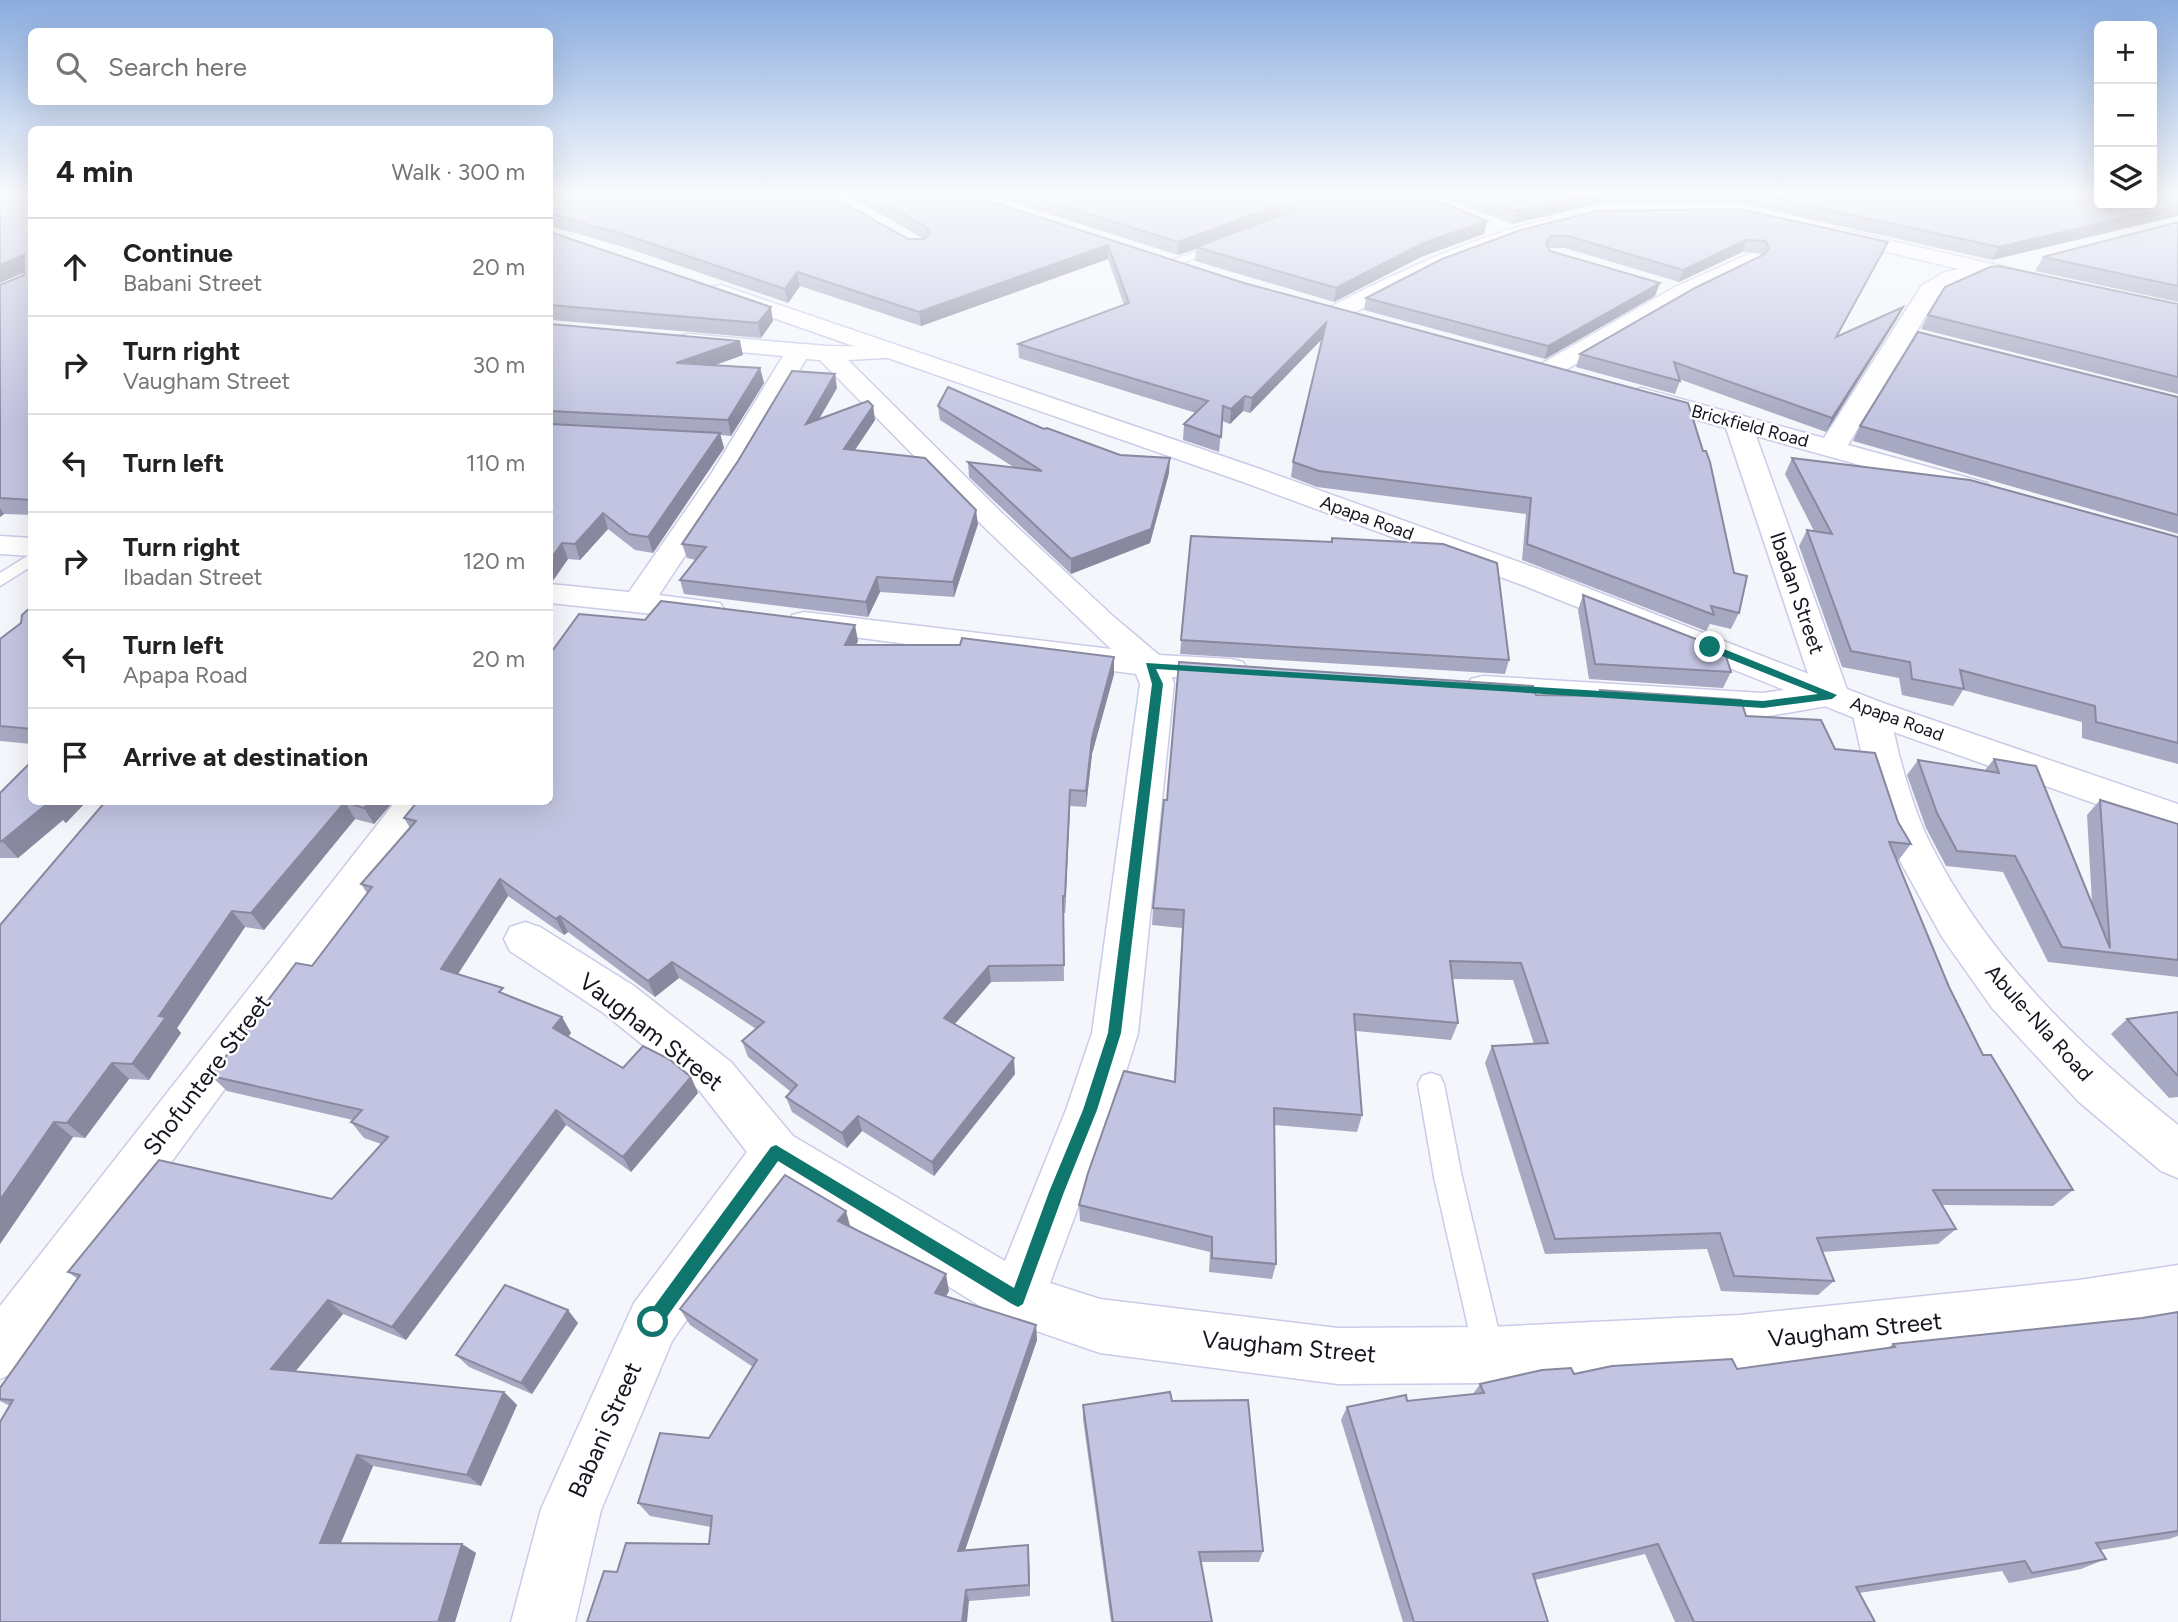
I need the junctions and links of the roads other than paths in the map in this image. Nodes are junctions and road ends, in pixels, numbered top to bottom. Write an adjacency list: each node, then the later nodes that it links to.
1 (1197, 271): 5 (street)
2 (1417, 271): 11 (street)
3 (1727, 271): 9 (street)
4 (1992, 271): 7 (street); 13 (street)
5 (1212, 276)
6 (1656, 286): 9 (street)
7 (2058, 286)
8 (706, 287): 17 (street, Apapa Road)
9 (1681, 293): 19 (street)
10 (1312, 306): 11 (street)
11 (1336, 313): 12 (street)
12 (1376, 323)
13 (1900, 334): 15 (street); 23 (street)
14 (660, 339): 16 (street)
15 (1927, 342)
16 (813, 351): 17 (street); 30 (street); 34 (street)
17 (893, 352): 37 (street, Apapa Road)
18 (1522, 363): 19 (street)
19 (1548, 370): 20 (street)
20 (1586, 381)
21 (1624, 391): 22 (street, Brickfield Road)
22 (1738, 423): 23 (street, Brickfield Road); 37 (street, Ibadan Street)
23 (1832, 448): 24 (street, Brickfield Road)
24 (2005, 497)
25 (0, 545): 26 (street)
26 (28, 547)
27 (28, 561): 28 (lane)
28 (0, 581)
29 (560, 595): 30 (street); 32 (street)
30 (639, 601): 31 (street)
31 (736, 613)
32 (553, 615)
33 (777, 618): 34 (street)
34 (1150, 665): 35 (street); 46 (street)
35 (1261, 672)
36 (1457, 685): 37 (street)
37 (1832, 695): 38 (street, Apapa Road)
38 (1870, 711): 40 (street, Apapa Road); 44 (street, Abule-Nla Road)
39 (414, 805): 47 (street, Shofuntere Street)
40 (2178, 819)
41 (525, 939): 43 (street, Vaugham Street)
42 (1431, 1084): 48 (lane)
43 (776, 1152): 46 (street, Vaugham Street); 49 (street, Babani Street)
44 (2178, 1155)
45 (2178, 1292): 48 (street, Vaugham Street)
46 (1018, 1299): 48 (street, Vaugham Street)
47 (0, 1351)
48 (1490, 1355)
49 (543, 1622)

